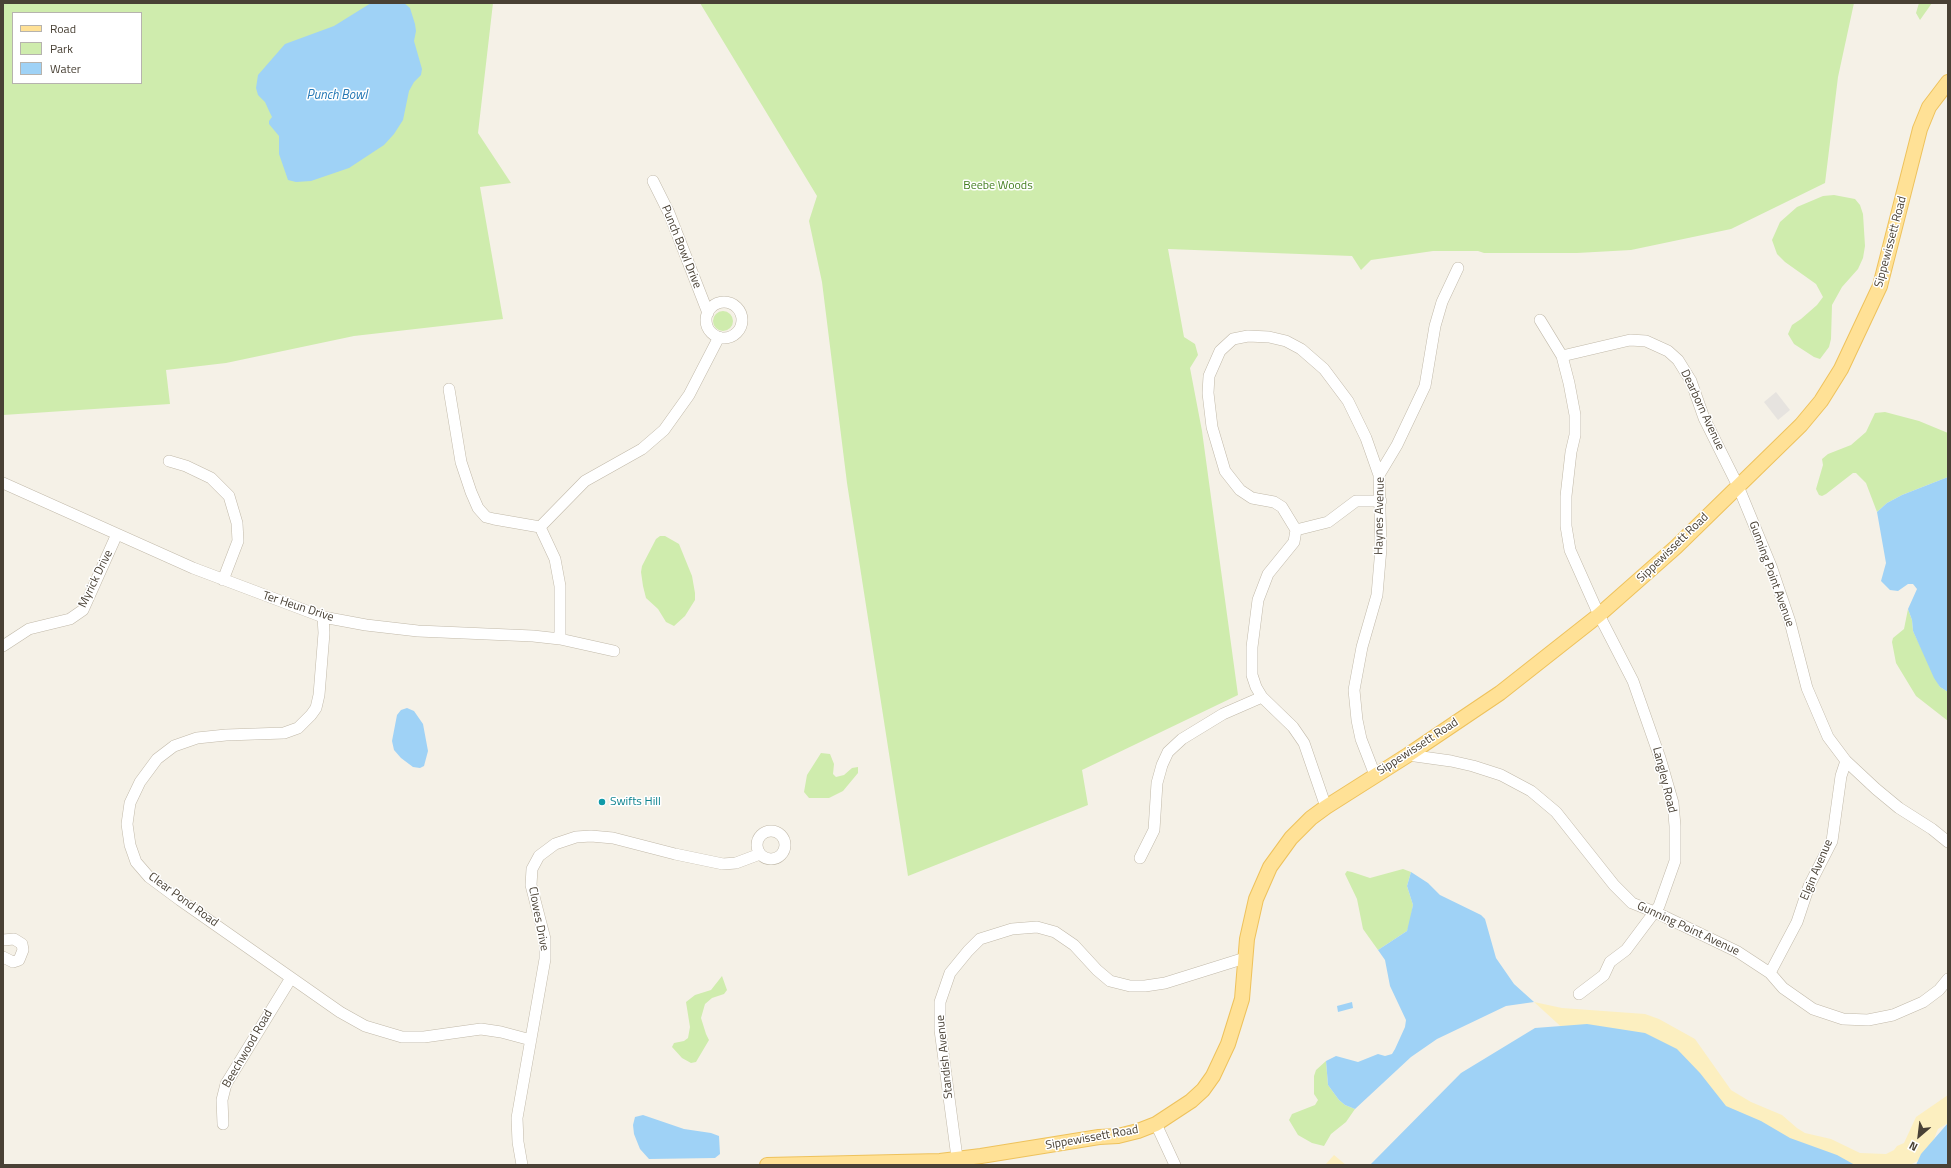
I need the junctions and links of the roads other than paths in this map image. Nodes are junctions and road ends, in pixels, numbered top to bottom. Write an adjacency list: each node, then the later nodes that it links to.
1 (1948, 82): 12 (main road, Sippewissett Road)
2 (653, 181): 4 (street, Punch Bowl Drive)
3 (1458, 268): 10 (street, Haynes Avenue)
4 (708, 313): 6 (street, Punch Bowl Drive); 6 (street)
5 (1540, 320): 7 (street)
6 (719, 337): 14 (street)
7 (1562, 356): 12 (street, Dearborn Avenue); 18 (street)
8 (449, 389): 14 (street)
9 (169, 461): 17 (street)
10 (1379, 474): 13 (street, Haynes Avenue); 15 (street)
11 (3, 483): 16 (street, Ter Heun Drive)
12 (1738, 486): 18 (main road, Sippewissett Road); 27 (street, Gunning Point Avenue)
13 (1381, 501): 15 (street); 28 (street, Haynes Avenue)
14 (540, 527): 20 (street)
15 (1296, 530): 23 (street)
16 (117, 534): 17 (street, Ter Heun Drive); 21 (street, Myrick Drive)
17 (223, 580): 19 (street, Ter Heun Drive)
18 (1599, 615): 24 (main road, Sippewissett Road); 33 (street, Langley Road)
19 (323, 617): 20 (street, Ter Heun Drive); 38 (street, Clear Pond Road)
20 (560, 639): 22 (street, Ter Heun Drive)
21 (3, 646)
22 (614, 651)
23 (1262, 697): 29 (street); 32 (street)
24 (1427, 742): 25 (main road, Sippewissett Road); 26 (street, Gunning Point Avenue)
25 (1408, 755): 26 (street, Gunning Point Avenue); 28 (main road, Sippewissett Road)
26 (1451, 761): 33 (street, Gunning Point Avenue)
27 (1846, 761): 30 (street, Gunning Point Avenue); 37 (street, Elgin Avenue)
28 (1375, 775): 29 (main road, Sippewissett Road)
29 (1326, 806): 36 (main road, Sippewissett Road)
30 (1948, 842)
31 (760, 854): 41 (street, Clowes Drive)
32 (1140, 858)
33 (1654, 911): 37 (street, Gunning Point Avenue); 40 (street, Langley Road)
34 (3, 940): 35 (street)
35 (3, 957)
36 (1245, 958): 43 (main road, Sippewissett Road); 44 (street, Standish Avenue)
37 (1770, 973): 39 (street, Gunning Point Avenue)
38 (291, 978): 41 (street, Clear Pond Road); 42 (street, Beechwood Road)
39 (1948, 979)
40 (1579, 994)
41 (531, 1040): 45 (street, Clowes Drive)
42 (223, 1124)
43 (1156, 1124): 44 (main road, Sippewissett Road); 48 (street)
44 (958, 1162): 47 (main road, Sippewissett Road)
45 (522, 1165)
46 (767, 1165): 47 (main road, Sippewissett Road)
47 (783, 1165)
48 (1175, 1165)

